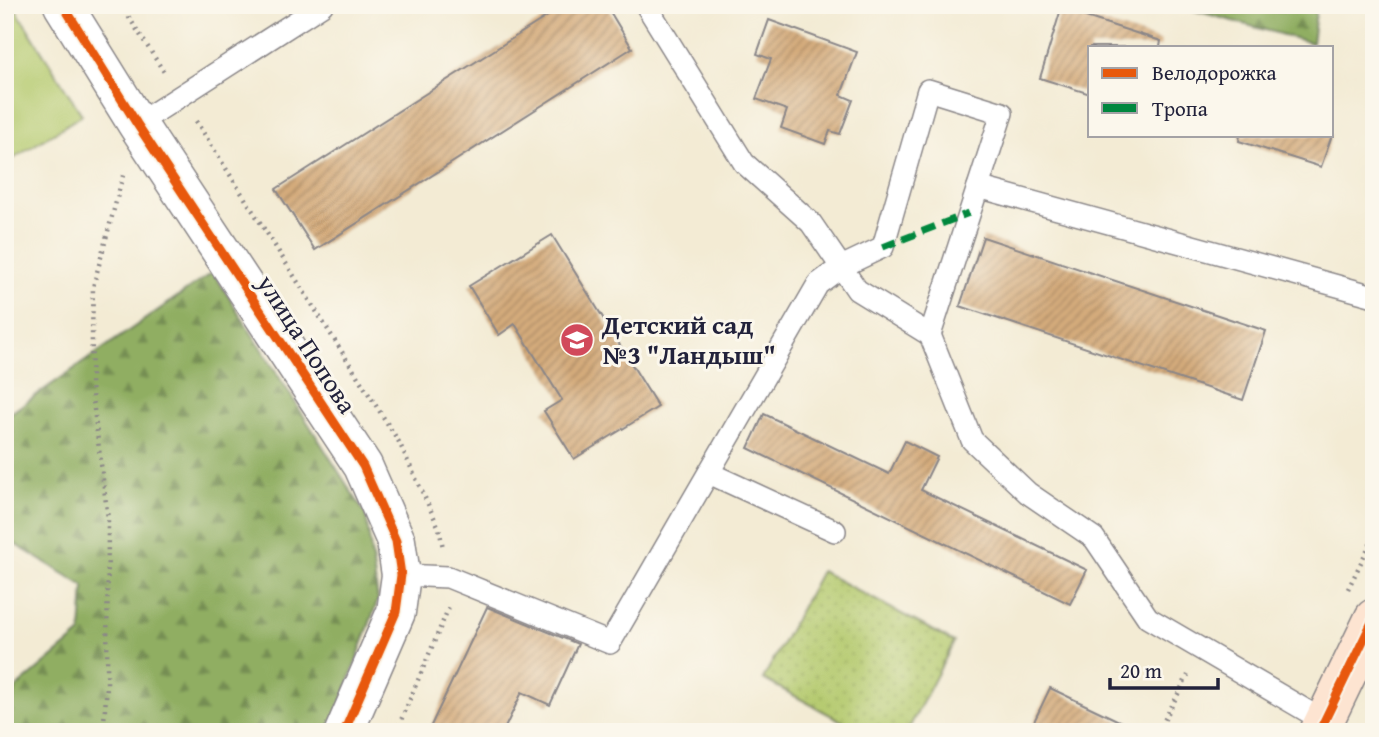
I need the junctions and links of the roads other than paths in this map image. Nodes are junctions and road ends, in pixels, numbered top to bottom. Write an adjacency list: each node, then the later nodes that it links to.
1 (63, 5): 4 (street, улица Попова)
2 (322, 5): 4 (lane)
3 (646, 5): 6 (lane)
4 (137, 124): 11 (street, улица Попова)
5 (978, 187): 6 (lane); 7 (lane); 8 (lane)
6 (841, 267): 8 (lane); 9 (lane)
7 (1374, 296)
8 (930, 335): 13 (lane)
9 (709, 473): 10 (lane); 11 (lane)
10 (835, 531)
11 (401, 575): 14 (street, улица Попова)
12 (1374, 618): 13 (street)
13 (1322, 727)
14 (344, 732)

